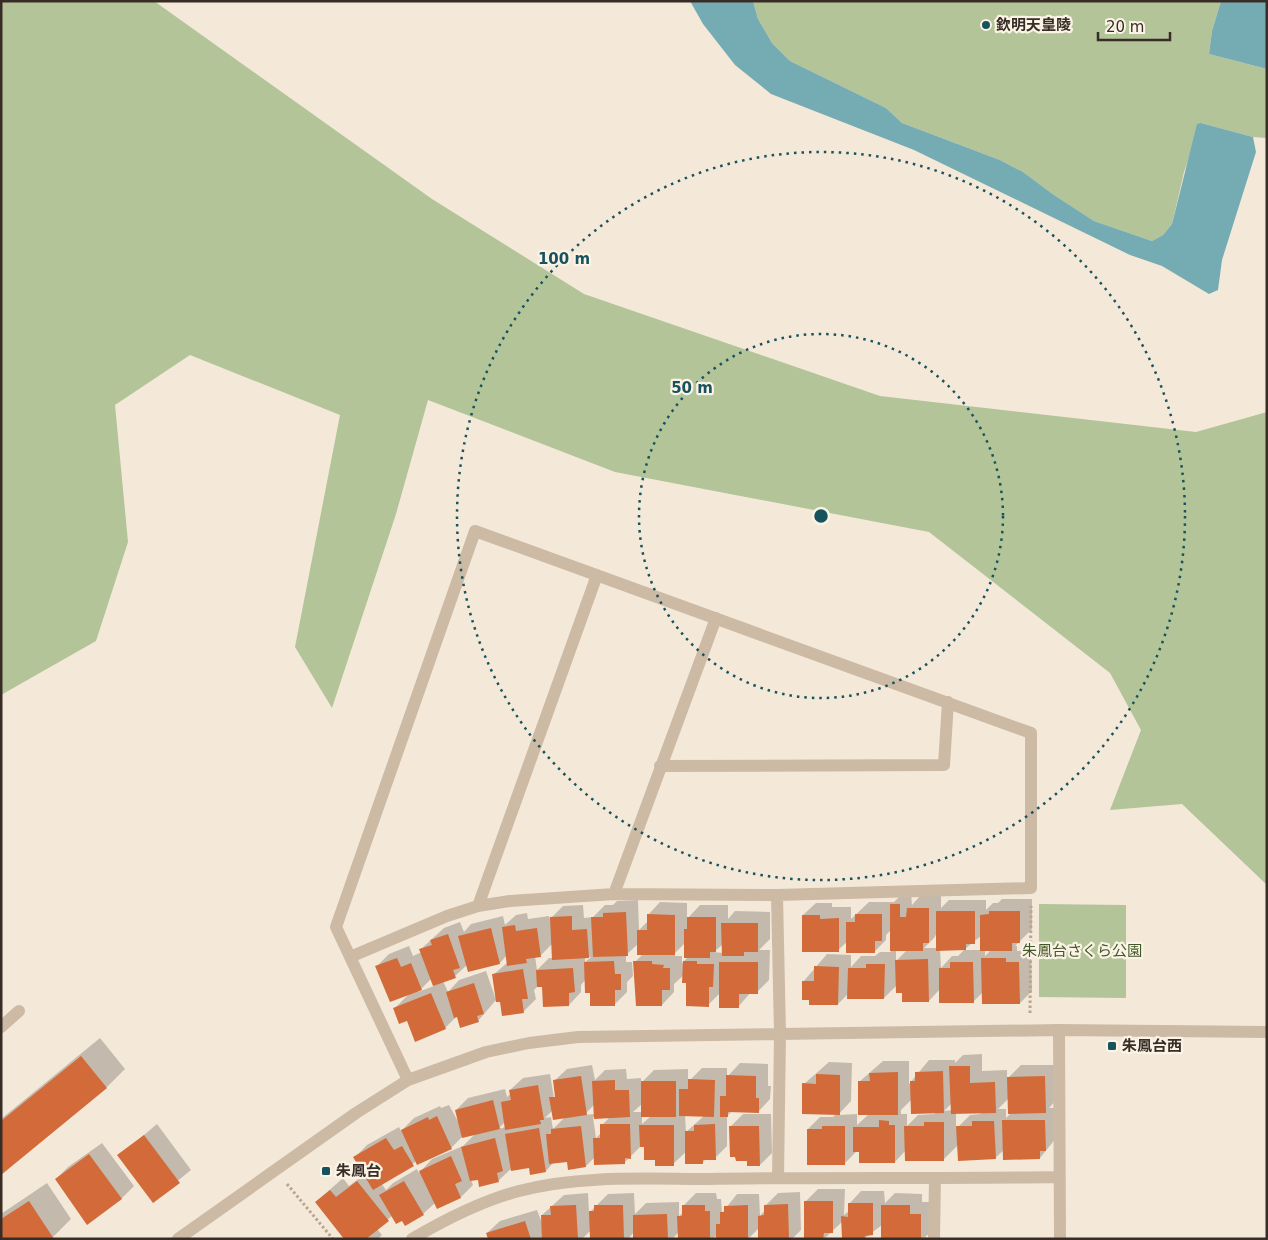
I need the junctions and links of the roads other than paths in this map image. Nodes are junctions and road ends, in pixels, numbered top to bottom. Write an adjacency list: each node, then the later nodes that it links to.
1 (597, 575): 2 (street); 7 (street); 8 (street)
2 (716, 618): 3 (street); 4 (street)
3 (948, 702): 4 (street); 6 (street)
4 (660, 766): 5 (street)
5 (614, 894): 6 (street); 7 (street)
6 (778, 894): 13 (street)
7 (478, 906): 8 (street)
8 (350, 957): 14 (street)
9 (20, 1011): 10 (street)
10 (1, 1027)
11 (1059, 1030): 12 (street); 13 (street); 15 (street)
12 (1267, 1032)
13 (780, 1034): 14 (street); 16 (street)
14 (408, 1080): 18 (street)
15 (1059, 1177): 17 (street); 21 (street)
16 (778, 1178): 17 (street); 19 (street)
17 (935, 1179): 20 (street)
18 (178, 1239)
19 (412, 1239)
20 (934, 1239)
21 (1060, 1239)

